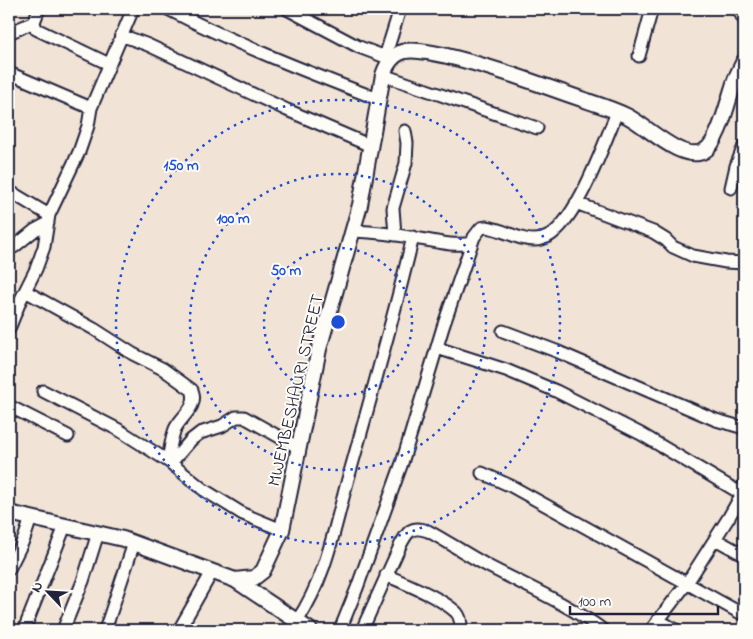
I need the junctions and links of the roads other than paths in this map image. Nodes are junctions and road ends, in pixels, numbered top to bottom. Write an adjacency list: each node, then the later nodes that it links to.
1 (39, 9): 9 (street)
2 (133, 9): 11 (street)
3 (168, 9): 18 (street)
4 (287, 9): 13 (street)
5 (400, 9): 13 (street)
6 (652, 9): 12 (street)
7 (740, 9): 8 (street)
8 (744, 17)
9 (34, 22): 10 (street); 15 (street)
10 (9, 33)
11 (121, 35): 15 (street); 23 (street)
12 (639, 56)
13 (388, 58): 17 (street, MWEMBESHAURI STREET); 20 (street)
14 (744, 61): 20 (street)
15 (109, 64): 19 (street)
16 (9, 73): 19 (street)
17 (384, 75): 18 (street, MWEMBESHAURI STREET); 21 (street)
18 (378, 100): 23 (street, MWEMBESHAURI STREET)
19 (91, 108): 28 (street)
20 (617, 112): 27 (street)
21 (537, 128)
22 (405, 131): 30 (street)
23 (371, 146): 29 (street, MWEMBESHAURI STREET)
24 (744, 146): 25 (street)
25 (731, 188)
26 (9, 191): 28 (street)
27 (576, 203): 32 (street); 34 (street)
28 (49, 220): 33 (street); 35 (street)
29 (353, 231): 30 (street); 43 (street, MWEMBESHAURI STREET)
30 (395, 235): 31 (street)
31 (413, 237): 32 (street); 62 (street)
32 (472, 243): 38 (street)
33 (9, 247)
34 (744, 263)
35 (25, 291): 36 (street); 44 (street)
36 (9, 329)
37 (503, 331): 41 (street)
38 (437, 348): 46 (street); 67 (street)
39 (43, 390): 44 (street)
40 (9, 406): 42 (street)
41 (744, 428)
42 (68, 436)
43 (298, 448): 44 (street); 50 (street, MWEMBESHAURI STREET)
44 (170, 462): 50 (street)
45 (482, 473): 59 (street)
46 (743, 489): 52 (street)
47 (9, 513): 48 (street)
48 (31, 518): 49 (street); 55 (street)
49 (65, 526): 51 (street); 63 (street)
50 (282, 530): 58 (street, MWEMBESHAURI STREET)
51 (98, 533): 53 (street); 64 (street)
52 (715, 539): 54 (street); 59 (street)
53 (134, 543): 56 (street); 65 (street)
54 (744, 555)
55 (9, 569)
56 (212, 572): 58 (street); 66 (street)
57 (386, 575): 68 (street); 69 (street); 70 (street)
58 (235, 580): 62 (street)
59 (687, 583): 60 (street); 61 (street)
60 (744, 615)
61 (658, 620): 71 (street); 72 (street)
62 (302, 626)
63 (24, 630)
64 (63, 630)
65 (105, 630)
66 (179, 630)
67 (340, 630)
68 (362, 630)
69 (461, 630)
70 (603, 630)
71 (651, 630)
72 (676, 630)

